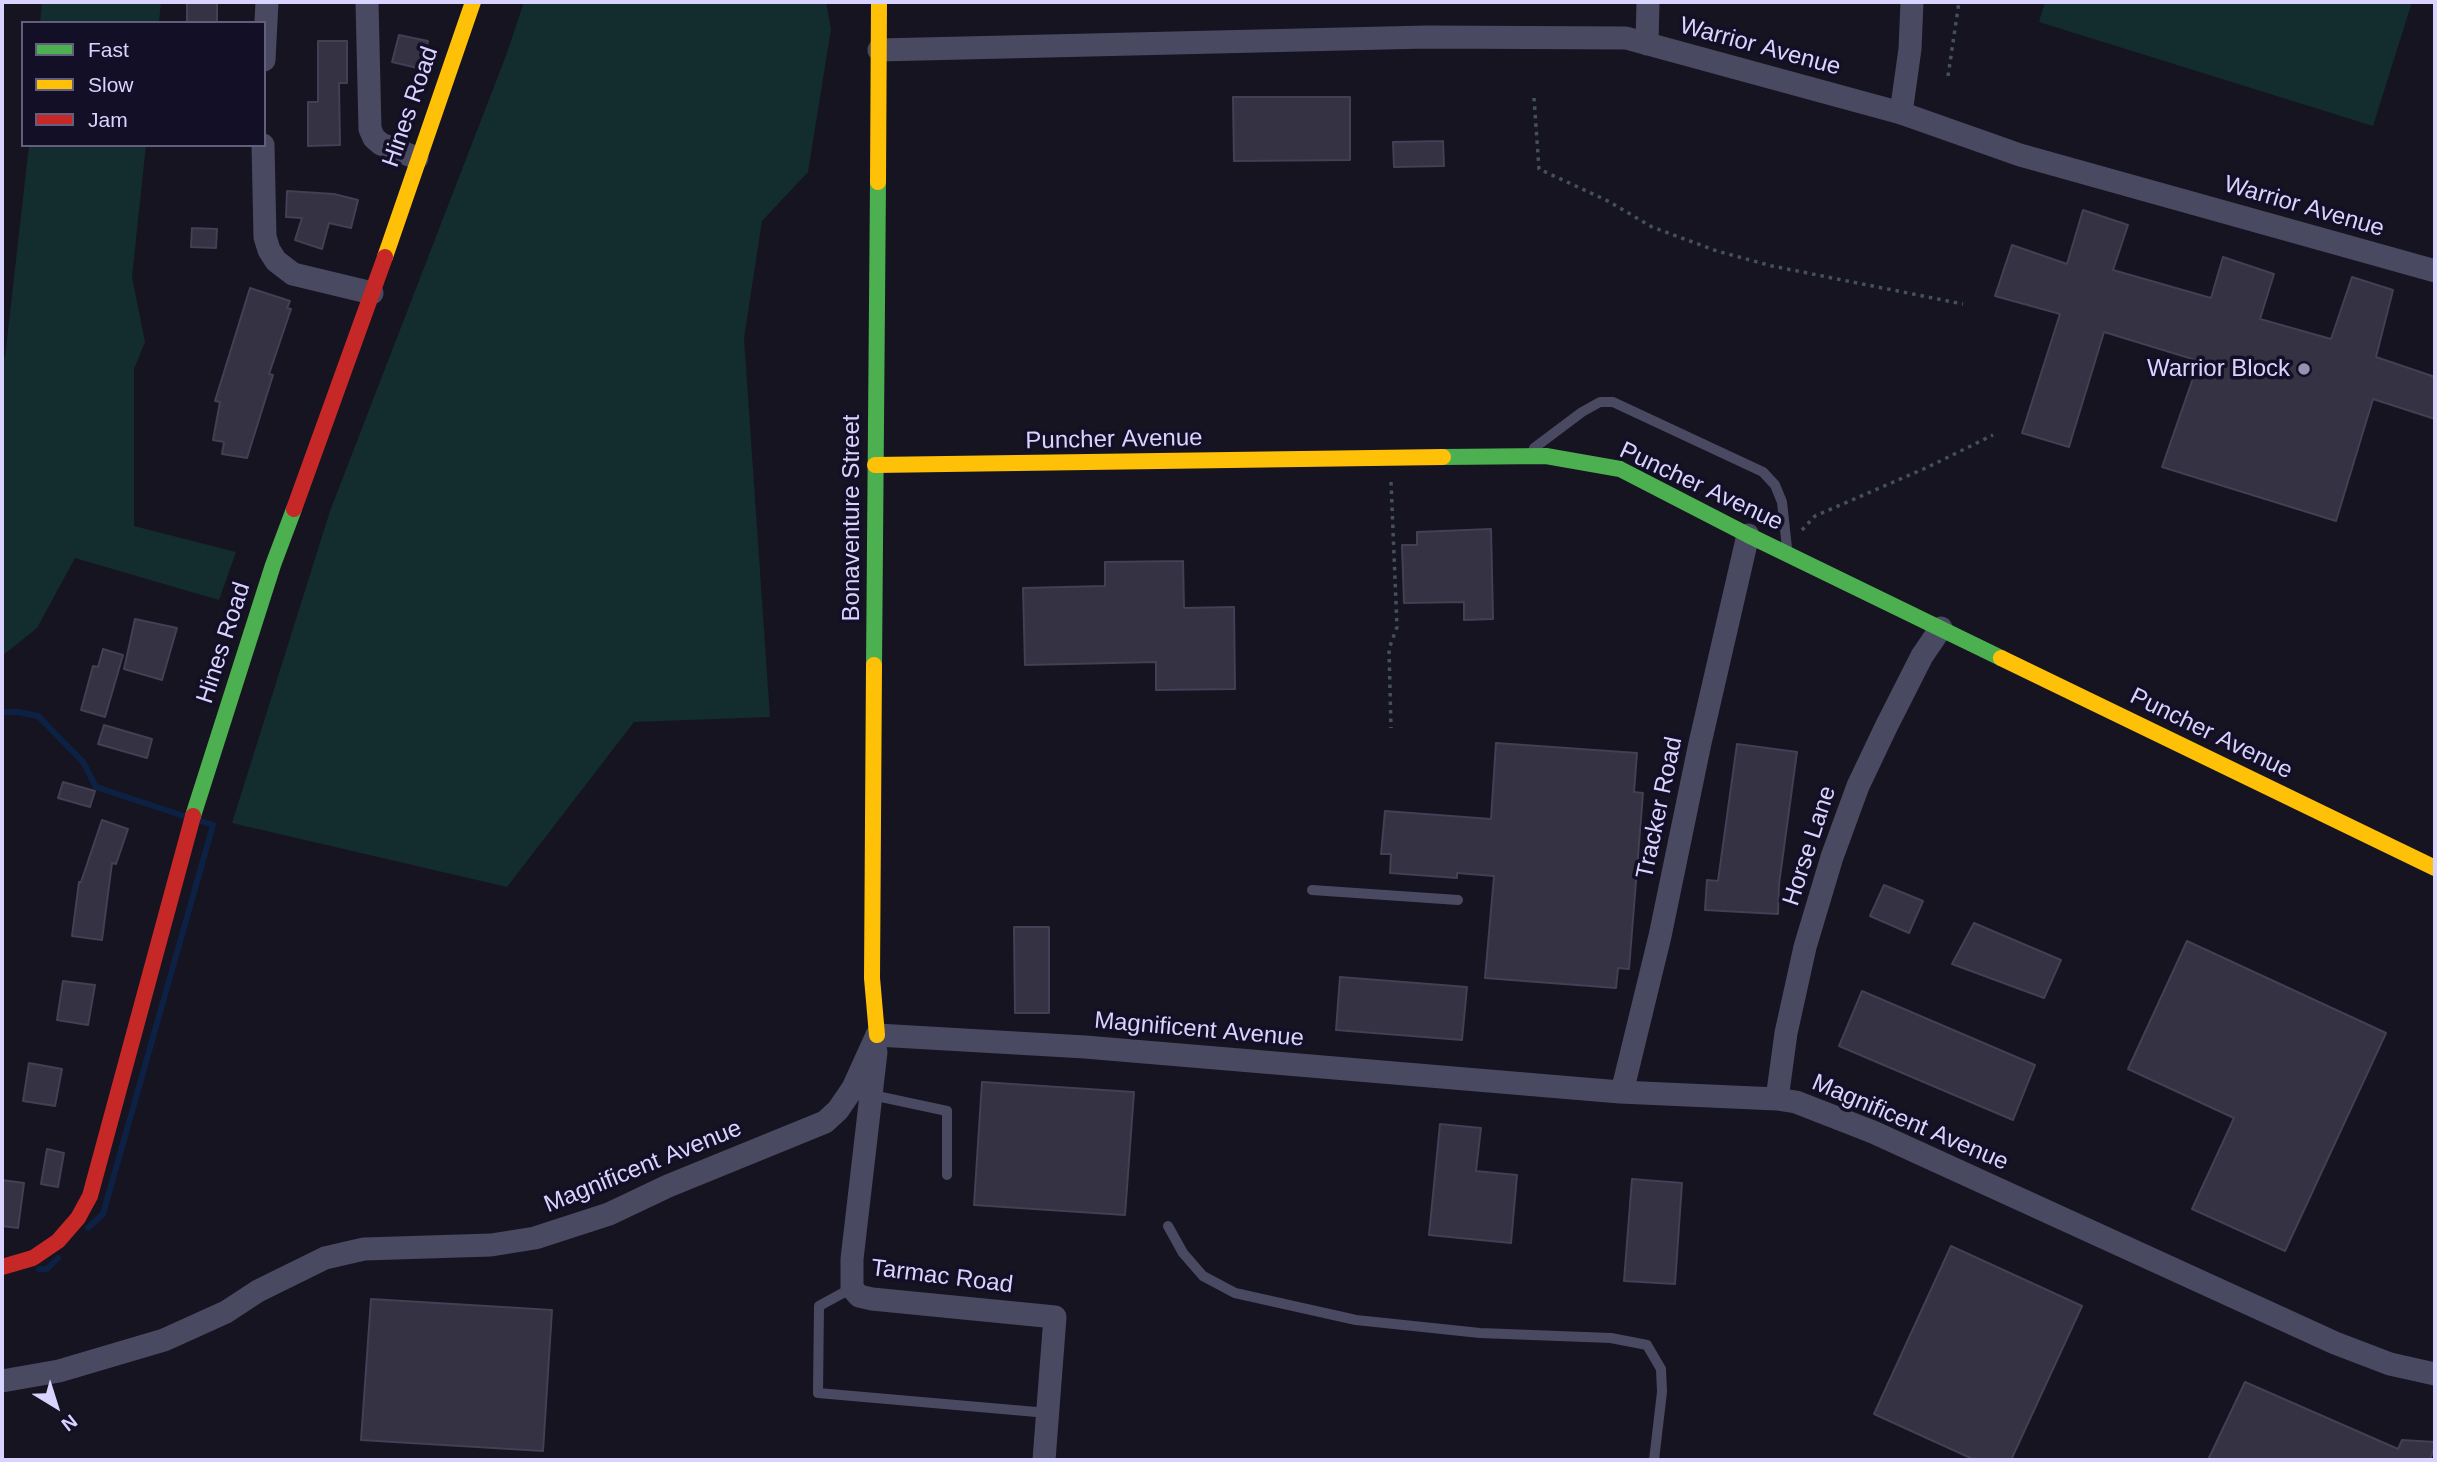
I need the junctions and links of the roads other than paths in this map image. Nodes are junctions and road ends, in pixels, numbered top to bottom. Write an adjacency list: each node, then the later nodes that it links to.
1 (267, 2): 7 (street)
2 (367, 2): 12 (street)
3 (473, 2): 12 (street, Hines Road)
4 (879, 2): 9 (street, Bonaventure Street)
5 (1648, 2): 8 (street)
6 (1912, 2): 10 (street)
7 (266, 21)
8 (1647, 44): 9 (street, Warrior Avenue); 10 (street, Warrior Avenue)
9 (879, 50): 16 (street, Bonaventure Street)
10 (1900, 113): 13 (street, Warrior Avenue)
11 (263, 147): 14 (street)
12 (417, 158): 14 (street, Hines Road)
13 (2435, 271)
14 (372, 293): 29 (street, Hines Road)
15 (1524, 456): 16 (street, Puncher Avenue); 17 (street, Puncher Avenue); 18 (lane)
16 (875, 465): 23 (street, Bonaventure Street)
17 (1748, 535): 18 (street, Puncher Avenue); 24 (street, Tracker Road)
18 (1788, 554): 19 (street, Puncher Avenue)
19 (1941, 628): 20 (street, Puncher Avenue); 26 (street, Horse Lane)
20 (2435, 868)
21 (1311, 890): 22 (lane)
22 (1458, 900)
23 (877, 1035): 24 (street, Magnificent Avenue); 25 (street, Tarmac Road); 32 (street, Magnificent Avenue)
24 (1622, 1092): 26 (street, Magnificent Avenue)
25 (872, 1095): 27 (lane); 30 (street, Tarmac Road)
26 (1777, 1099): 31 (street, Magnificent Avenue)
27 (947, 1175)
28 (1168, 1226): 35 (lane)
29 (2, 1267)
30 (852, 1288): 33 (street, Tarmac Road); 33 (lane)
31 (2435, 1374)
32 (2, 1381)
33 (1048, 1413): 34 (street, Tarmac Road)
34 (1044, 1460)
35 (1654, 1460)

